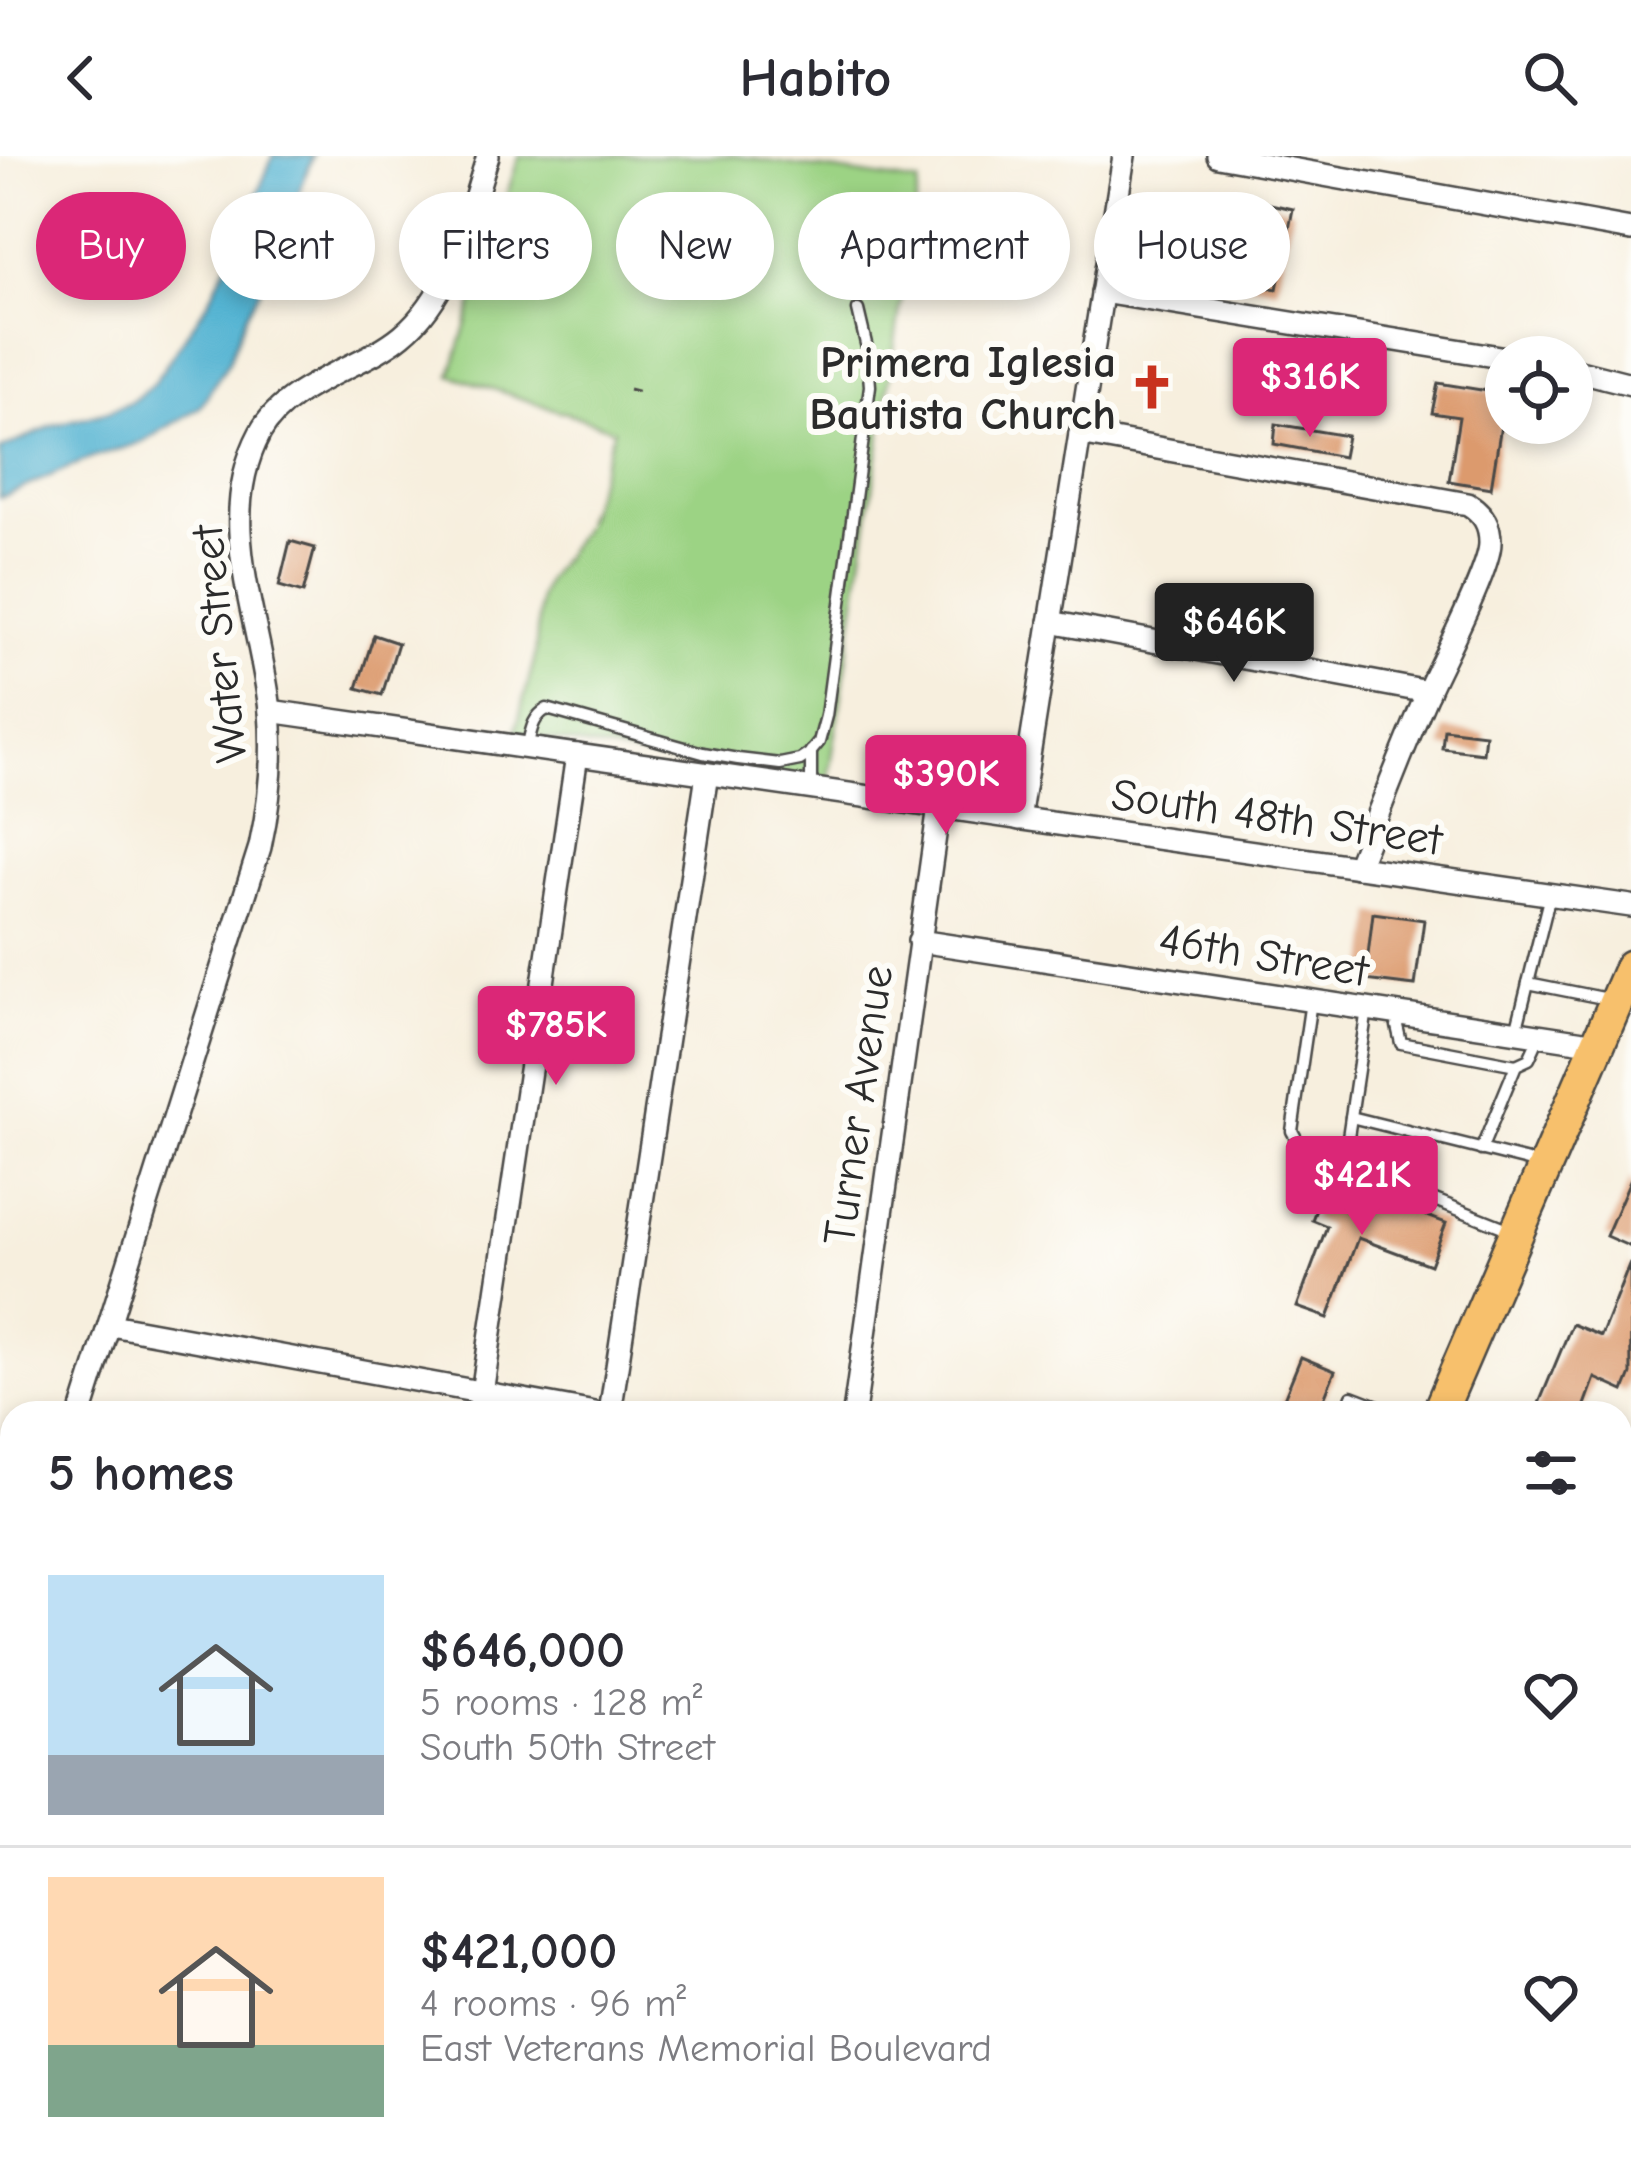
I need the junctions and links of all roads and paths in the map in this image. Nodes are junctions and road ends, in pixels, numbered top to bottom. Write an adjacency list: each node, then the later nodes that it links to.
1 (488, 156): 19 (street, Water Street)
2 (1124, 156): 4 (street)
3 (1218, 156): 5 (street)
4 (1118, 192)
5 (1631, 230)
6 (1101, 300): 16 (street)
7 (1151, 300): 9 (street)
8 (859, 310): 15 (lane)
9 (1485, 355)
10 (1593, 375): 11 (street)
11 (1631, 384)
12 (629, 389): 13 (path)
13 (640, 392)
14 (828, 424): 15 (path)
15 (864, 432): 21 (lane)
16 (1080, 434): 17 (street); 18 (street)
17 (1050, 622): 18 (street); 26 (street)
18 (1427, 692): 27 (street)
19 (270, 711): 20 (street, South 48th Street); 46 (street, Water Street)
20 (526, 748): 21 (lane); 22 (street, South 48th Street)
21 (812, 751): 24 (lane)
22 (578, 755): 23 (street, South 48th Street); 49 (street)
23 (707, 774): 24 (street, South 48th Street); 50 (street)
24 (811, 789): 25 (street, South 48th Street)
25 (939, 807): 26 (street, South 48th Street); 30 (street, Turner Avenue)
26 (1019, 819): 27 (street, South 48th Street)
27 (1357, 867): 28 (street, South 48th Street)
28 (1550, 895): 29 (street, South 48th Street); 32 (lane)
29 (1631, 907)
30 (920, 940): 33 (street, 46th Street); 51 (street, Turner Avenue)
31 (1631, 967): 34 (main road)
32 (1528, 983): 34 (lane); 37 (lane)
33 (1312, 1000): 35 (street, 46th Street); 43 (lane)
34 (1616, 1001): 39 (main road)
35 (1367, 1009): 36 (street, 46th Street); 41 (lane)
36 (1400, 1014): 37 (street, 46th Street); 40 (lane)
37 (1516, 1031): 38 (street, 46th Street)
38 (1540, 1035): 39 (street, 46th Street); 40 (lane)
39 (1597, 1043): 44 (main road)
40 (1516, 1065): 42 (lane)
41 (1351, 1117): 42 (lane); 43 (lane)
42 (1481, 1150): 44 (lane)
43 (1344, 1164): 45 (lane)
44 (1545, 1166): 45 (main road)
45 (1516, 1233): 52 (main road)
46 (111, 1324): 47 (street, Water Street); 48 (street)
47 (85, 1401)
48 (471, 1401)
49 (480, 1401)
50 (612, 1401)
51 (856, 1401)
52 (1444, 1401)

